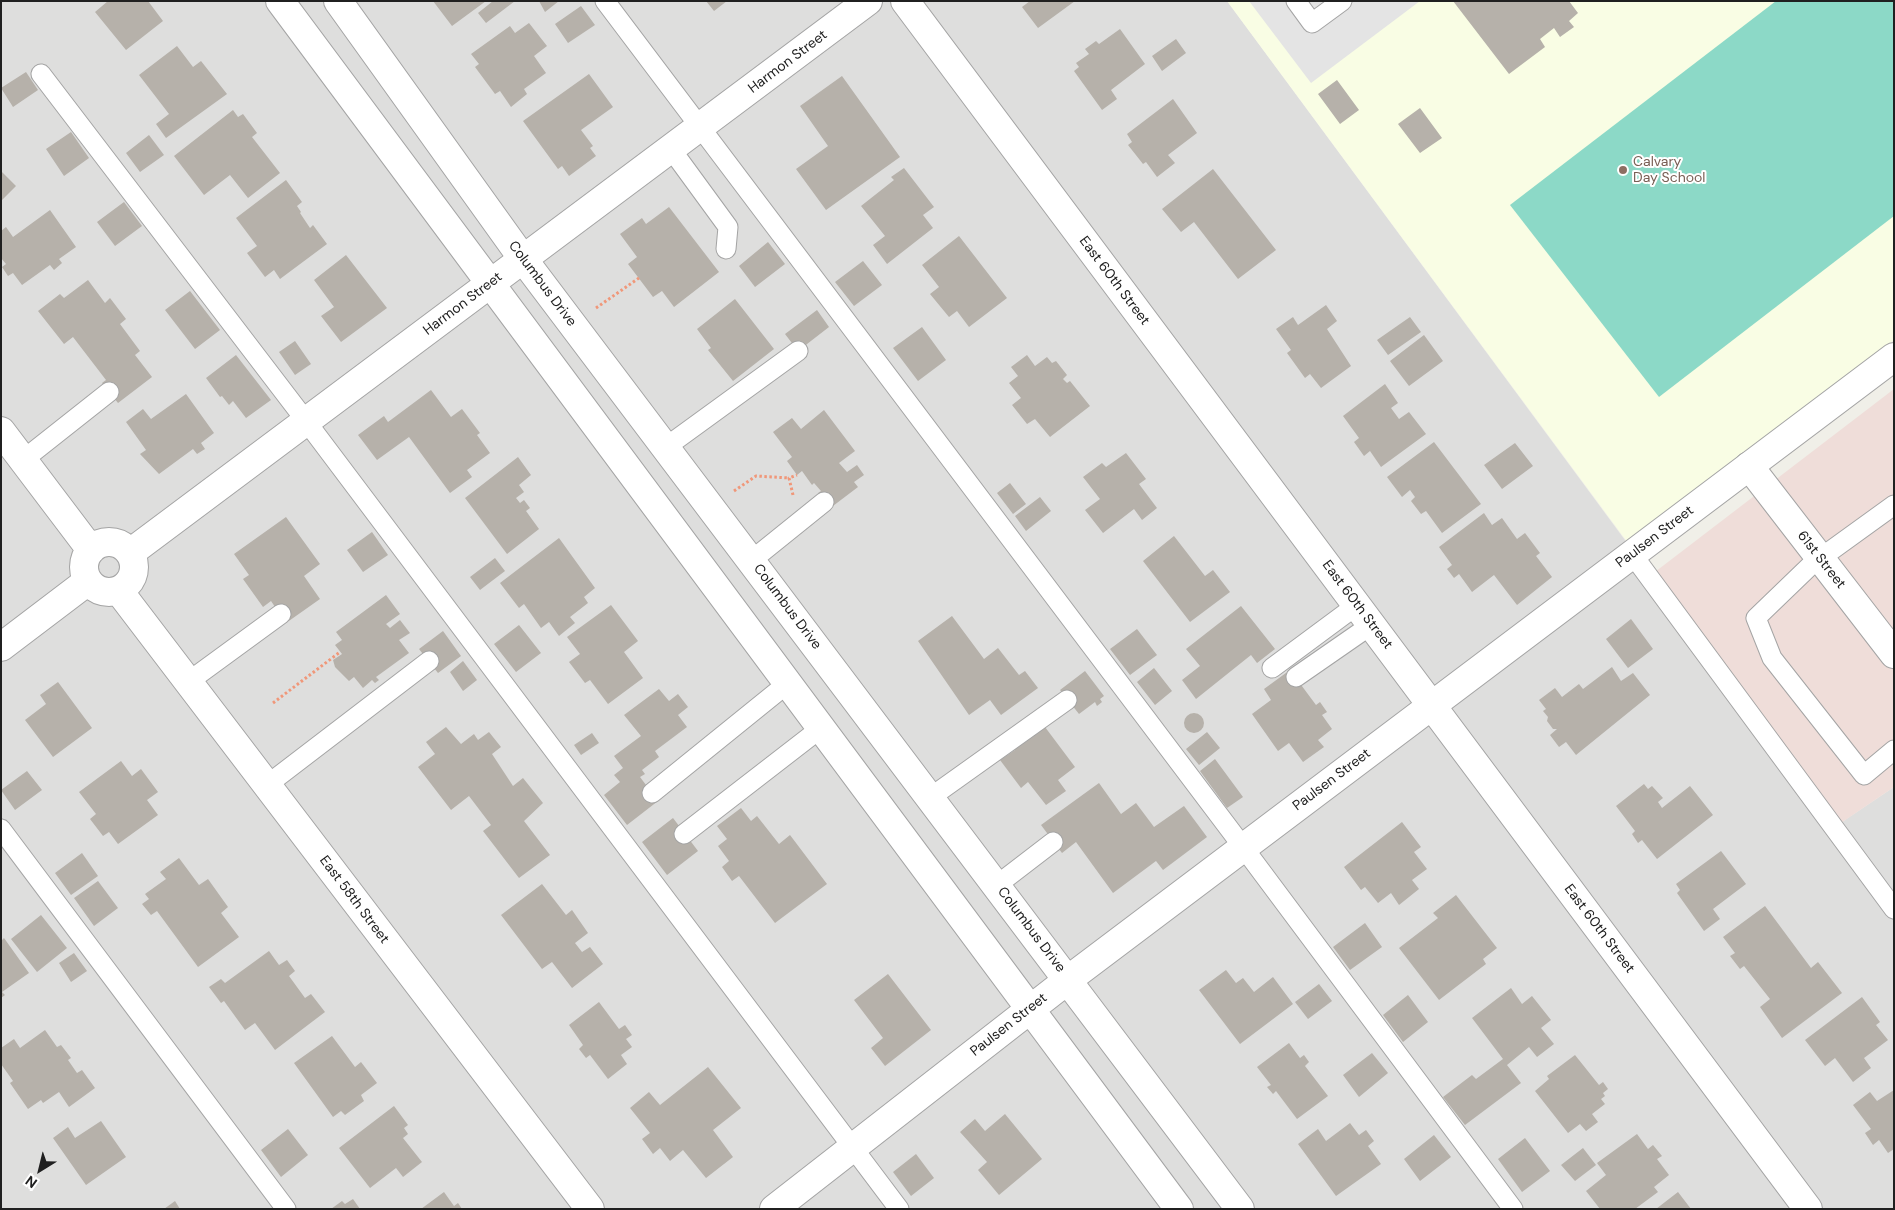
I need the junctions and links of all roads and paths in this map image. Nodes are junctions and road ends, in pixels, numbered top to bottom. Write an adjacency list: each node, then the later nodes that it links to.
1 (280, 1): 14 (street)
2 (338, 1): 12 (street, Columbus Drive)
3 (605, 1): 9 (lane)
4 (868, 1): 9 (street, Harmon Street)
5 (905, 1): 36 (street, East 60th Street)
6 (1296, 1): 7 (lane)
7 (1342, 1)
8 (41, 74): 19 (lane)
9 (700, 127): 10 (street, Harmon Street); 56 (lane)
10 (671, 149): 11 (lane); 12 (street, Harmon Street)
11 (726, 249)
12 (523, 259): 14 (street, Harmon Street); 15 (street, Columbus Drive)
13 (639, 278): 15 (path)
14 (490, 284): 19 (street, Harmon Street); 44 (street)
15 (573, 324): 21 (street, Columbus Drive)
16 (798, 351): 21 (lane)
17 (1894, 357): 23 (street, Paulsen Street)
18 (109, 392): 22 (lane)
19 (306, 421): 29 (street, Harmon Street); 61 (lane)
20 (1, 430): 22 (street)
21 (666, 447): 27 (street, Columbus Drive)
22 (23, 460): 28 (street)
23 (1749, 466): 30 (street, Paulsen Street); 32 (street, 61st Street)
24 (789, 478): 27 (path)
25 (824, 502): 31 (lane)
26 (1894, 505): 32 (lane)
27 (712, 508): 31 (street, Columbus Drive)
28 (91, 550): 29 (street); 33 (street)
29 (130, 553): 34 (street)
30 (1632, 554): 47 (street, Paulsen Street); 58 (lane)
31 (752, 560): 52 (street, Columbus Drive)
32 (1820, 560): 39 (street, 61st Street); 49 (lane)
33 (88, 581): 34 (street); 37 (street)
34 (119, 591): 43 (street, East 58th Street)
35 (281, 614): 43 (lane)
36 (1364, 615): 41 (lane); 42 (lane); 47 (street, East 60th Street)
37 (1, 648)
38 (340, 652): 46 (path)
39 (1894, 654)
40 (429, 661): 50 (lane)
41 (1272, 668)
42 (1296, 677)
43 (188, 682): 50 (street, East 58th Street)
44 (788, 683): 48 (street); 51 (lane)
45 (1068, 700): 52 (lane)
46 (273, 703)
47 (1432, 705): 56 (street, Paulsen Street); 69 (street, East 60th Street)
48 (821, 728): 54 (lane); 60 (street)
49 (1894, 750)
50 (267, 785): 63 (street, East 58th Street)
51 (652, 793)
52 (931, 797): 57 (street, Columbus Drive)
53 (1, 829): 62 (lane)
54 (684, 834)
55 (1054, 842): 57 (lane)
56 (1243, 847): 59 (street, Paulsen Street); 68 (lane)
57 (997, 885): 59 (street, Columbus Drive)
58 (1894, 909)
59 (1068, 979): 60 (street, Paulsen Street); 67 (street, Columbus Drive)
60 (1030, 1008): 61 (street, Paulsen Street); 66 (street)
61 (853, 1147): 64 (street, Paulsen Street); 65 (lane)
62 (286, 1209)
63 (590, 1209)
64 (774, 1209)
65 (899, 1209)
66 (1179, 1209)
67 (1240, 1209)
68 (1513, 1209)
69 (1808, 1209)

